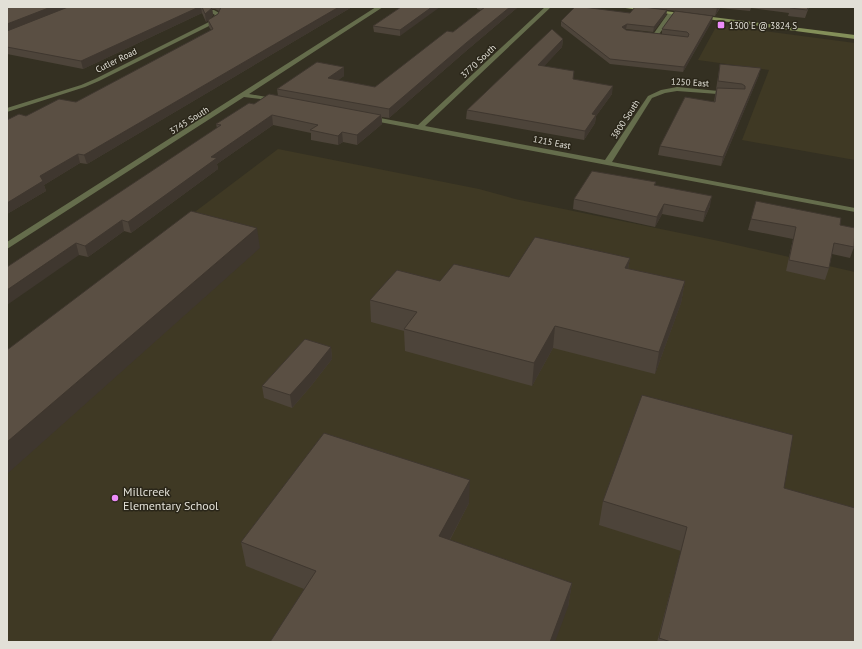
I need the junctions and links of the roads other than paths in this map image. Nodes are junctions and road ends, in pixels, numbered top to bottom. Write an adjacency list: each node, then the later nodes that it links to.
1 (380, 7): 12 (street, 3745 South)
2 (548, 7): 16 (street, 3770 South)
3 (621, 7): 5 (main road)
4 (212, 11): 14 (street, Cutler Road)
5 (671, 14): 7 (street); 9 (main road)
6 (648, 35): 7 (street)
7 (655, 36): 8 (street)
8 (663, 37)
9 (855, 37)
10 (663, 90): 11 (street, 1250 East); 17 (street, 3800 South)
11 (733, 94)
12 (245, 95): 13 (street); 19 (street, 3745 South)
13 (286, 102)
14 (7, 110)
15 (357, 116): 16 (street, 1215 East)
16 (420, 127): 17 (street, 1215 East)
17 (607, 163): 18 (street, 1215 East)
18 (855, 210)
19 (7, 246)

